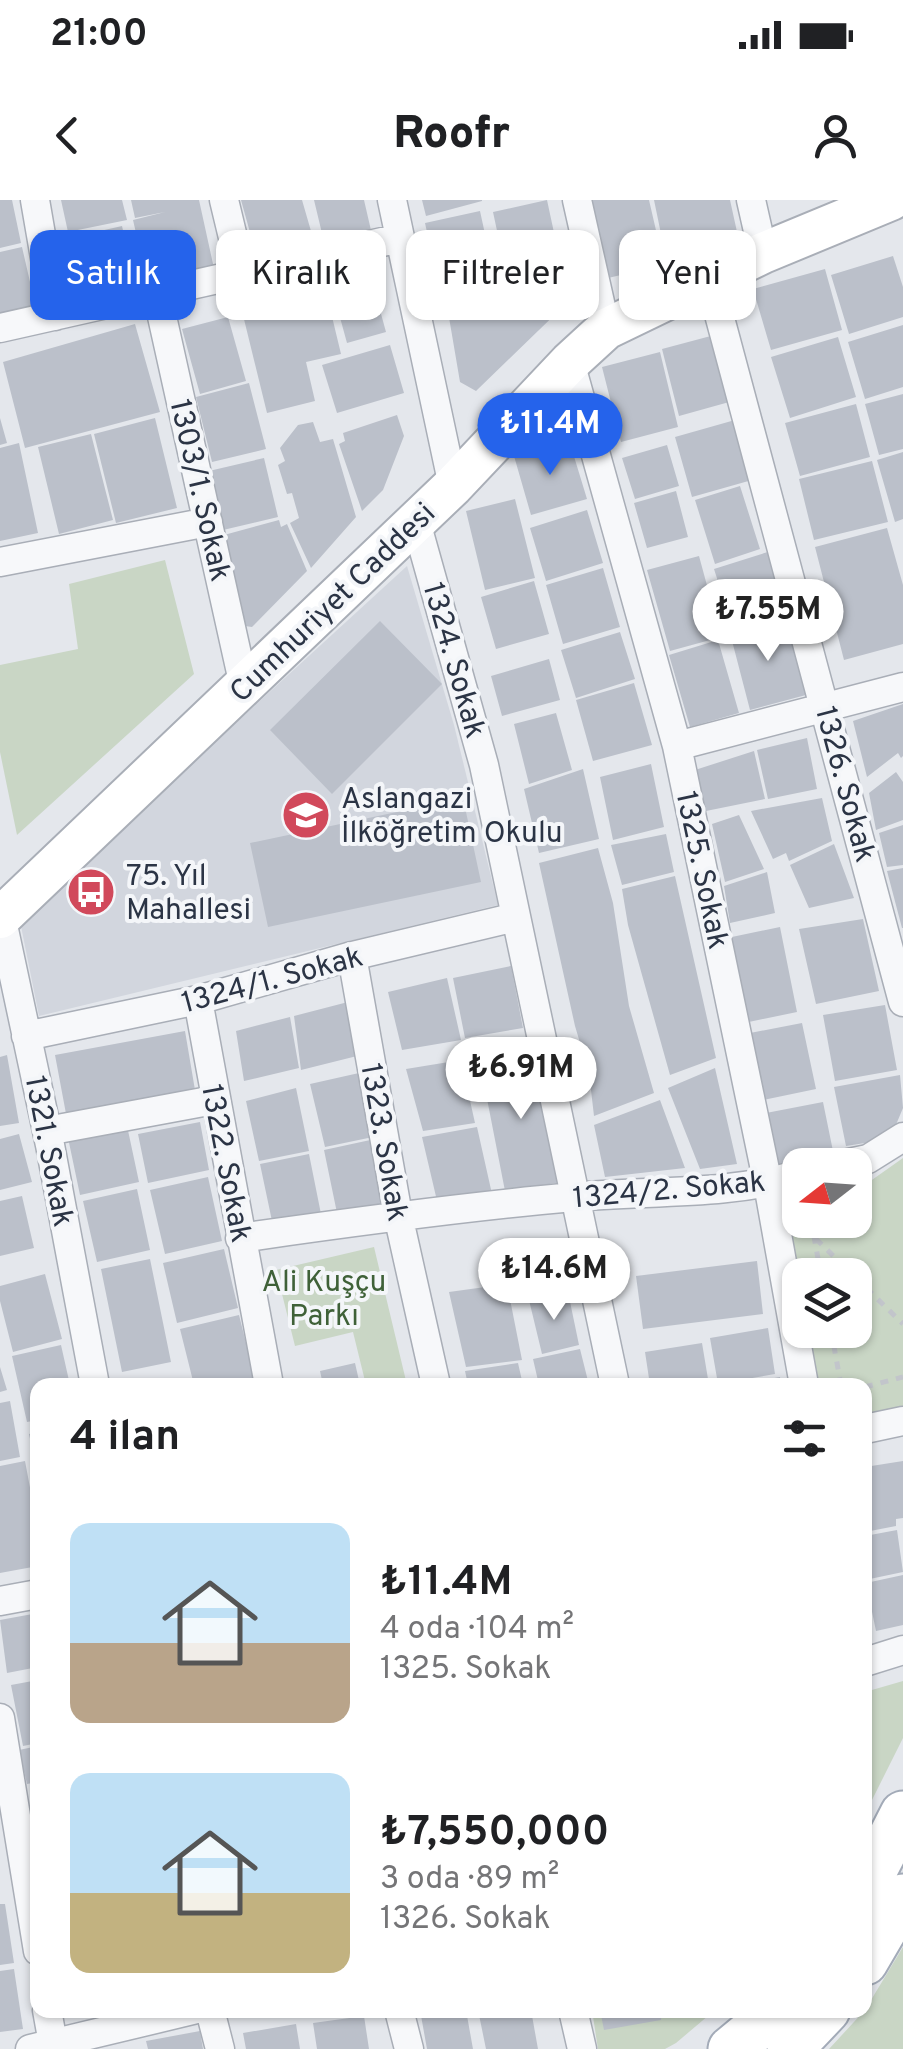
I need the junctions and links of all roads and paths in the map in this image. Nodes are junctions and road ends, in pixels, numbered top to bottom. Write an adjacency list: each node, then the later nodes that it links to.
1 (35, 200): 7 (street)
2 (224, 200): 8 (street)
3 (392, 200): 9 (street)
4 (577, 200): 18 (street)
5 (751, 200): 11 (street)
6 (891, 200): 11 (main road, Cumhuriyet Caddesi)
7 (40, 230)
8 (231, 230)
9 (400, 238): 10 (street); 20 (street)
10 (386, 241)
11 (763, 252): 12 (main road, Cumhuriyet Caddesi)
12 (756, 255)
13 (37, 320): 17 (street)
14 (163, 320): 21 (street, 1303/1. Sokak)
15 (624, 320): 18 (main road, Cumhuriyet Caddesi)
16 (721, 320): 26 (street, 1326. Sokak)
17 (0, 328)
18 (606, 329): 19 (main road, Cumhuriyet Caddesi)
19 (570, 362): 20 (main road, Cumhuriyet Caddesi); 27 (street, 1325. Sokak)
20 (454, 486): 22 (main road, Cumhuriyet Caddesi)
21 (208, 522): 23 (street); 24 (street, 1303/1. Sokak)
22 (416, 522): 24 (main road, Cumhuriyet Caddesi); 29 (street, 1324. Sokak)
23 (0, 562)
24 (244, 686): 28 (main road, Cumhuriyet Caddesi)
25 (903, 687): 26 (street)
26 (827, 708): 27 (street); 32 (street, 1326. Sokak)
27 (677, 746): 39 (street, 1325. Sokak)
28 (0, 916): 33 (street, 1321. Sokak)
29 (516, 917): 30 (street, 1324/1. Sokak); 40 (street, 1324. Sokak)
30 (352, 956): 31 (street, 1324/1. Sokak); 41 (street, 1323. Sokak)
31 (198, 1000): 33 (street, 1324/1. Sokak); 34 (street, 1322. Sokak)
32 (903, 1002)
33 (26, 1036): 35 (street, 1321. Sokak)
34 (214, 1100): 35 (street); 42 (street, 1322. Sokak)
35 (47, 1131): 49 (street, 1321. Sokak)
36 (903, 1137): 37 (street)
37 (872, 1156)
38 (782, 1180): 39 (street, 1324/2. Sokak)
39 (768, 1184): 40 (street, 1324/2. Sokak); 53 (street, 1325. Sokak)
40 (575, 1196): 41 (street, 1324/2. Sokak); 52 (street, 1324. Sokak)
41 (398, 1215): 42 (street, 1324/2. Sokak); 51 (street, 1323. Sokak)
42 (240, 1238): 50 (street, 1322. Sokak)
43 (815, 1238): 44 (path)
44 (836, 1258)
45 (872, 1294): 46 (path)
46 (903, 1324)
47 (834, 1348): 54 (path)
48 (903, 1377): 55 (path)
49 (94, 1378)
50 (268, 1378)
51 (434, 1378)
52 (613, 1378)
53 (803, 1378)
54 (840, 1378)
55 (872, 1384)
56 (903, 1421): 57 (street)
57 (872, 1428)
58 (30, 1595): 59 (street)
59 (0, 1601)
60 (903, 1650): 61 (street)
61 (872, 1660)
62 (0, 1718): 66 (street)
63 (903, 1814): 64 (main road)
64 (872, 1874)
65 (903, 1896): 67 (main road)
66 (30, 1902)
67 (872, 1950)
68 (47, 2018): 75 (street)
69 (161, 2018): 75 (street)
70 (212, 2018): 76 (street)
71 (401, 2018): 77 (street)
72 (575, 2018): 78 (street)
73 (768, 2018): 79 (main road)
74 (819, 2018): 80 (main road)
75 (45, 2048)
76 (220, 2049)
77 (408, 2049)
78 (582, 2049)
79 (731, 2049)
80 (790, 2049)

